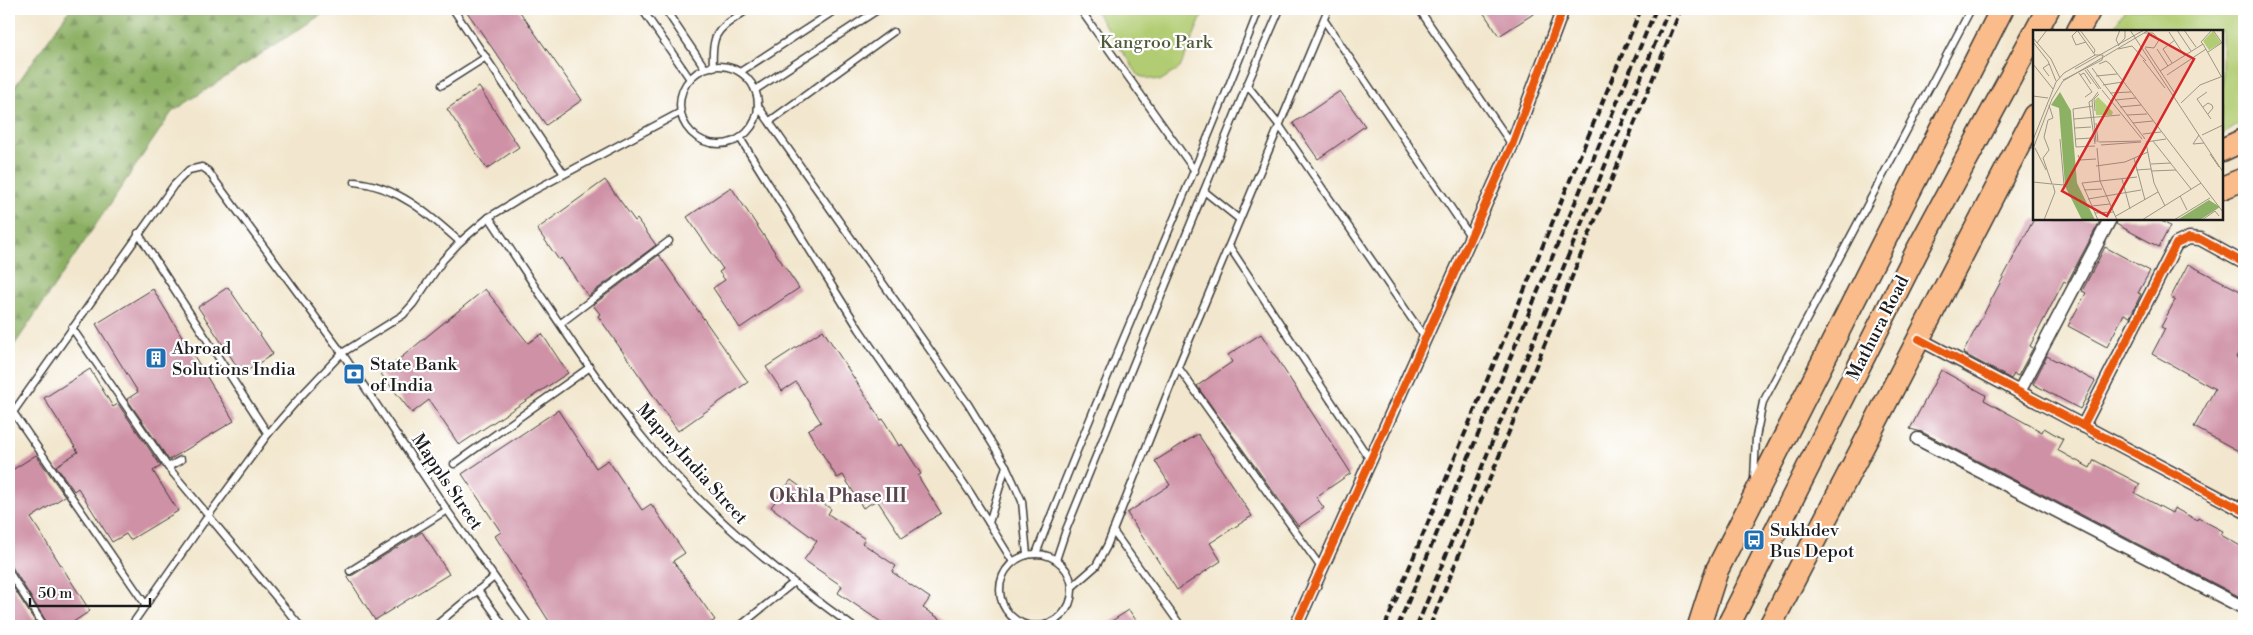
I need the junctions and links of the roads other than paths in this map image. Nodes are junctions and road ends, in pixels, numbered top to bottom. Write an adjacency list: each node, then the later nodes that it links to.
1 (454, 9): 23 (lane)
2 (642, 9): 26 (lane)
3 (665, 9): 24 (lane)
4 (748, 9): 24 (lane)
5 (836, 9): 25 (lane)
6 (879, 9): 29 (lane)
7 (1080, 9): 41 (lane)
8 (1259, 9): 41 (lane)
9 (1280, 9): 27 (lane)
10 (1328, 9): 17 (lane)
11 (1419, 9): 38 (lane)
12 (1563, 9): 38 (street)
13 (1971, 9): 74 (lane)
14 (2002, 9): 74 (highway)
15 (2048, 9): 18 (highway, Mathura Road)
16 (2091, 9): 19 (highway); 20 (highway)
17 (1324, 20): 34 (lane); 51 (lane)
18 (2037, 30)
19 (2079, 30)
20 (2091, 30)
21 (892, 32): 33 (lane)
22 (2033, 37): 106 (highway, Mathura Road)
23 (486, 57): 28 (lane); 42 (lane)
24 (709, 68): 25 (lane); 26 (lane)
25 (740, 72): 29 (lane)
26 (690, 79): 31 (lane)
27 (1246, 85): 34 (lane); 46 (lane)
28 (442, 86)
29 (755, 90): 30 (lane)
30 (758, 106): 33 (lane); 35 (lane)
31 (681, 112): 35 (lane); 42 (lane)
32 (2033, 118): 40 (highway)
33 (770, 122): 73 (lane)
34 (1279, 125): 48 (lane); 58 (lane)
35 (740, 138): 78 (lane)
36 (2244, 140): 39 (highway)
37 (2033, 144): 40 (highway)
38 (1512, 145): 51 (street)
39 (2223, 150)
40 (2009, 165): 59 (highway)
41 (1195, 171): 80 (lane)
42 (564, 174): 47 (lane)
43 (2244, 179): 45 (highway)
44 (355, 182): 53 (lane)
45 (2223, 188)
46 (1204, 191): 48 (lane); 82 (lane)
47 (489, 217): 53 (lane); 56 (lane, MapmyIndia Street)
48 (1240, 219): 54 (lane)
49 (2109, 220): 63 (street)
50 (138, 233): 57 (lane); 60 (lane, Mappls Street); 67 (lane)
51 (1470, 236): 58 (street)
52 (668, 241): 56 (lane)
53 (460, 242): 60 (lane)
54 (1228, 246): 62 (lane); 70 (lane)
55 (2244, 263): 66 (street)
56 (561, 323): 61 (lane, MapmyIndia Street)
57 (72, 328): 64 (lane); 72 (lane)
58 (1425, 338): 70 (street)
59 (1919, 339): 63 (street); 107 (highway)
60 (342, 353): 67 (lane); 76 (lane, Mappls Street)
61 (590, 367): 71 (lane); 88 (lane, MapmyIndia Street)
62 (1178, 367): 79 (lane); 84 (lane)
63 (2019, 392): 66 (street)
64 (13, 412): 65 (lane); 91 (lane)
65 (9, 418)
66 (2084, 426): 75 (street)
67 (268, 434): 77 (lane)
68 (1918, 439): 92 (street)
69 (181, 460): 72 (lane)
70 (1370, 460): 84 (street)
71 (454, 464)
72 (168, 466): 77 (lane)
73 (1006, 466): 78 (lane); 81 (lane)
74 (1753, 498): 105 (highway)
75 (2242, 505)
76 (447, 510): 85 (lane); 87 (lane, Mappls Street)
77 (208, 516): 91 (lane); 96 (lane)
78 (989, 523): 83 (lane)
79 (1113, 531): 89 (lane); 103 (lane)
80 (1036, 554): 81 (lane); 82 (lane)
81 (1027, 555): 83 (lane)
82 (1056, 560): 89 (lane)
83 (1013, 562): 102 (lane)
84 (1322, 569): 104 (street)
85 (350, 571)
86 (9, 572): 94 (lane)
87 (493, 578): 90 (lane); 99 (lane, Mappls Street)
88 (793, 584): 100 (lane); 101 (lane, MapmyIndia Street)
89 (1072, 587): 93 (lane)
90 (478, 590): 97 (lane); 98 (lane)
91 (146, 605): 95 (lane)
92 (2244, 608)
93 (1055, 624): 102 (lane)
94 (44, 626)
95 (131, 626)
96 (300, 626)
97 (435, 626)
98 (504, 626)
99 (529, 626)
100 (740, 626)
101 (852, 626)
102 (1034, 626)
103 (1181, 626)
104 (1296, 626)
105 (1699, 626)
106 (1728, 626)
107 (1770, 626)

